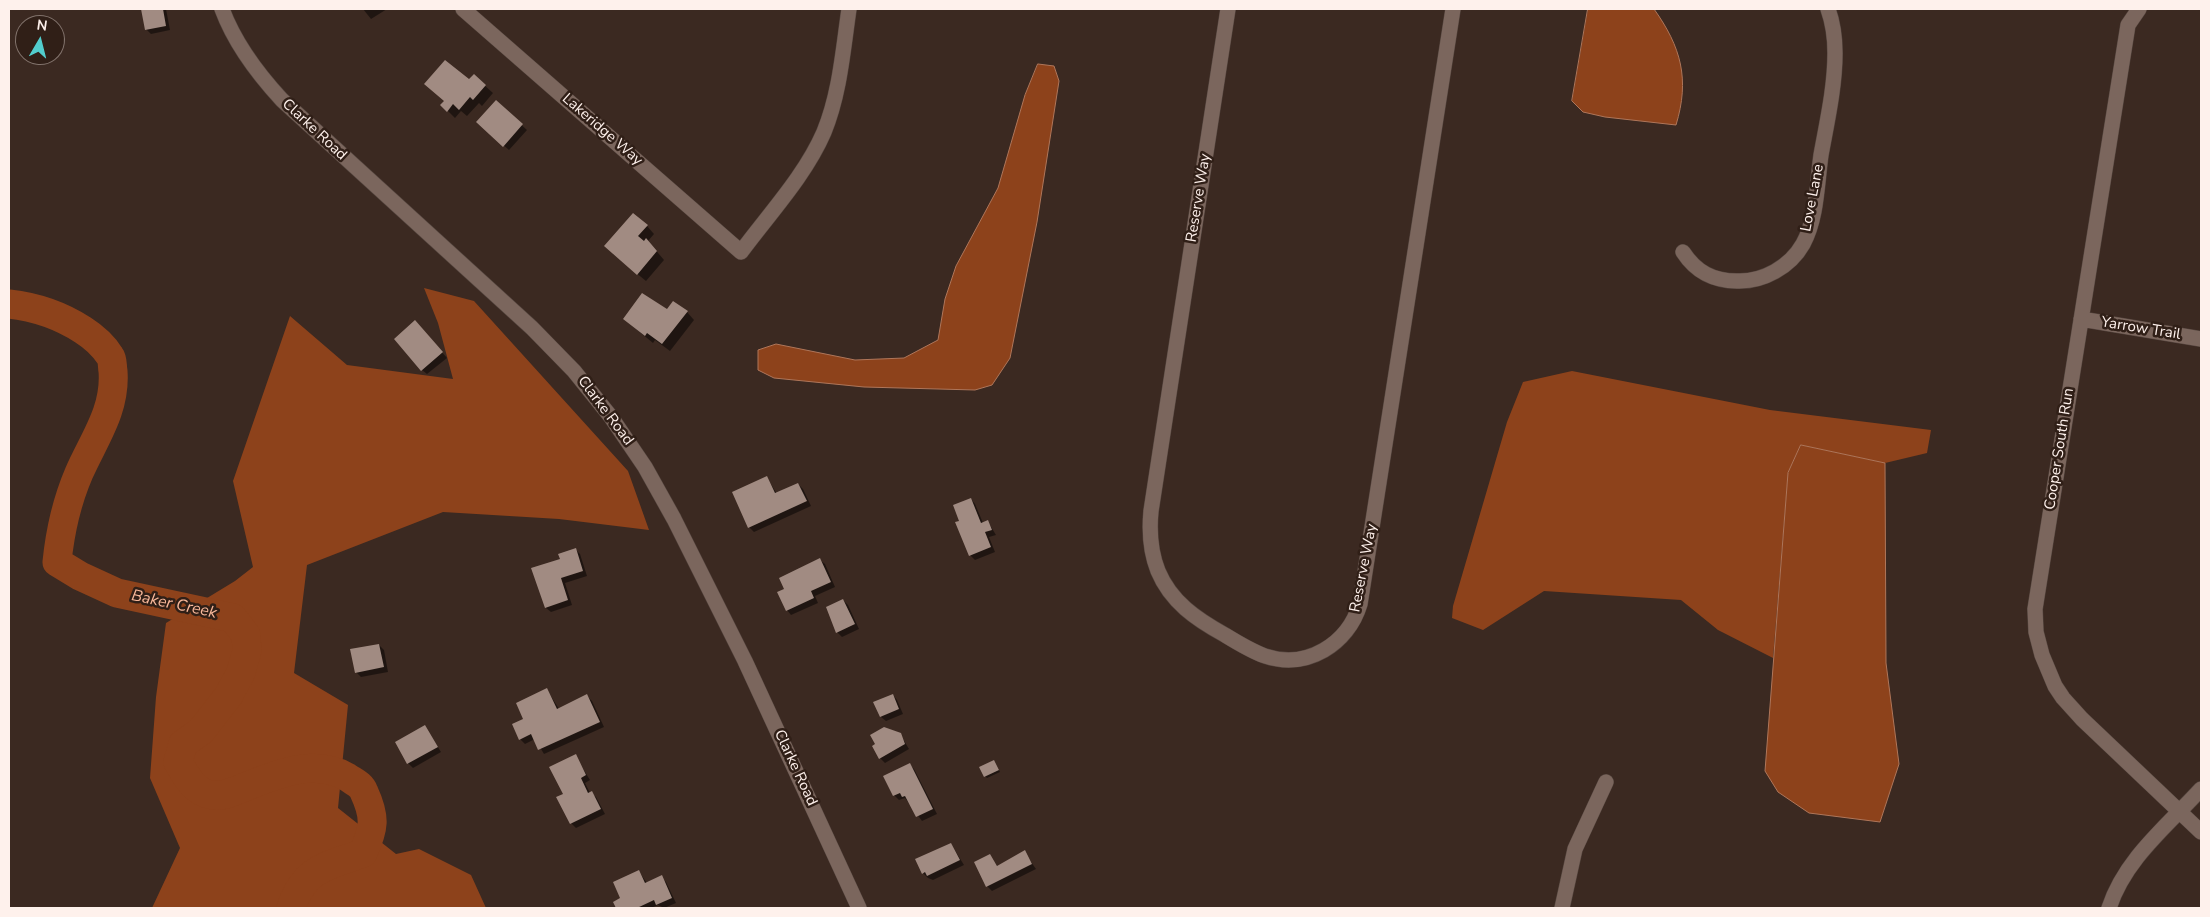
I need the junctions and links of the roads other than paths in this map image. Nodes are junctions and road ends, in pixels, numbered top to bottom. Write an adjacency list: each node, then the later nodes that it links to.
1 (222, 9): 15 (street, Clarke Road)
2 (463, 9): 3 (street, Lakeridge Way)
3 (849, 9)
4 (1228, 9): 5 (street, Reserve Way)
5 (1453, 9)
6 (1828, 9): 8 (street, Love Lane)
7 (2139, 9): 9 (street, Cooper South Run)
8 (1683, 252)
9 (2080, 319): 10 (street, Yarrow Trail); 13 (street, Cooper South Run)
10 (2201, 339)
11 (1606, 782): 16 (street)
12 (2201, 789): 13 (street)
13 (2180, 813): 14 (street, Cooper South Run); 17 (street)
14 (2201, 832)
15 (859, 908)
16 (1562, 908)
17 (2109, 908)

